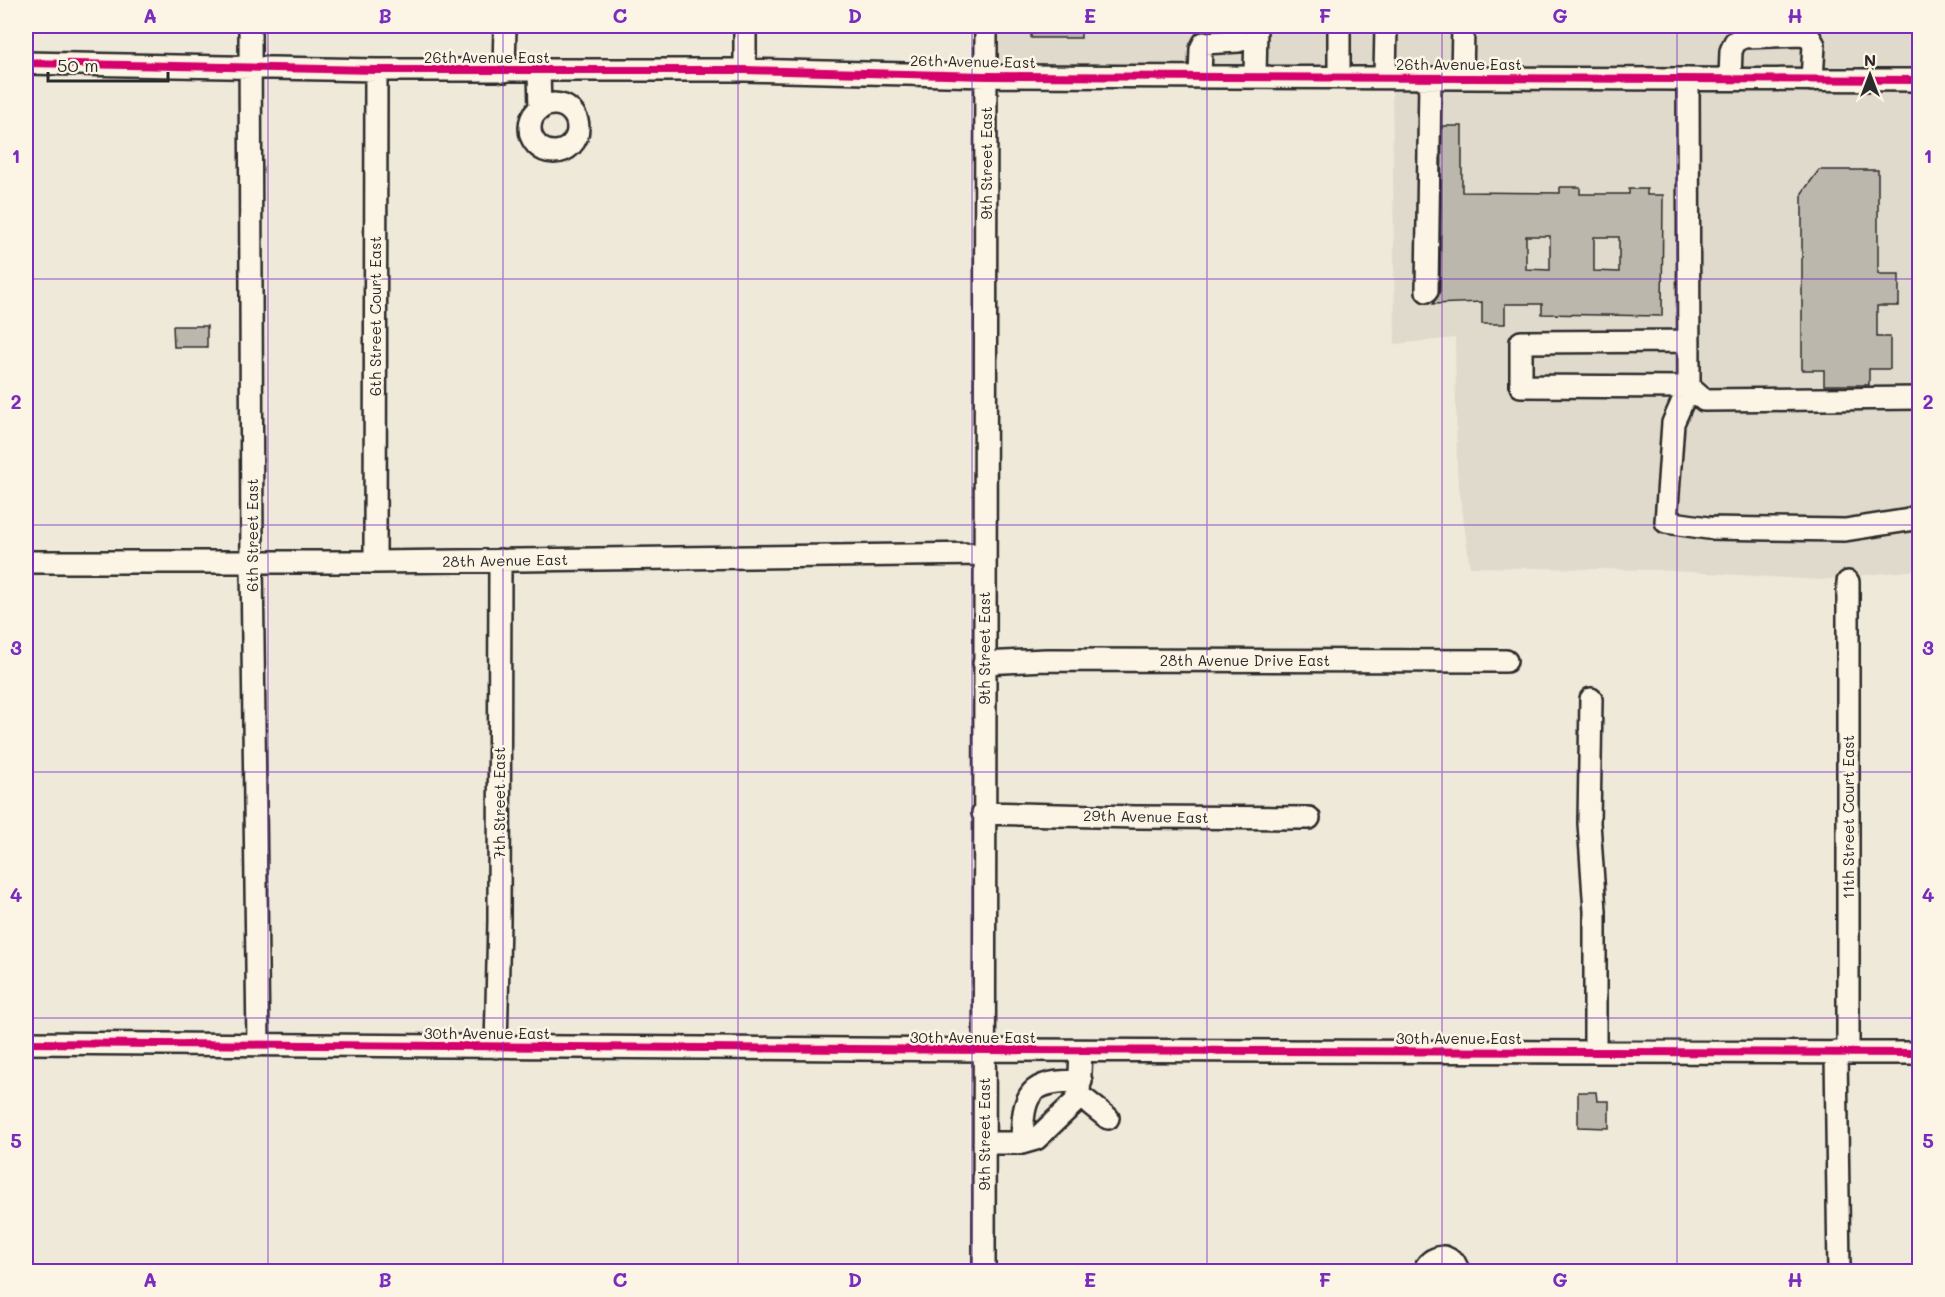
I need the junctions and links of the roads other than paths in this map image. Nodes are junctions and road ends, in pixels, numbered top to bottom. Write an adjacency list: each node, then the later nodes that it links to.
1 (250, 26): 11 (street, 6th Street East)
2 (505, 26): 14 (street)
3 (745, 26): 13 (street)
4 (986, 26): 16 (street, 9th Street East)
5 (1256, 26): 18 (street)
6 (1339, 26): 19 (street)
7 (1386, 26): 20 (street)
8 (1463, 26): 22 (street)
9 (1239, 41): 17 (street)
10 (26, 63): 11 (street, 26th Avenue East)
11 (249, 68): 12 (street, 26th Avenue East); 36 (street, 6th Street East)
12 (376, 69): 14 (street, 26th Avenue East); 37 (street, 6th Street Court East)
13 (745, 69): 15 (street, 26th Avenue East); 16 (street, 26th Avenue East)
14 (504, 71): 15 (street, 26th Avenue East)
15 (540, 71): 27 (street)
16 (986, 76): 17 (street, 26th Avenue East); 33 (street, 9th Street East)
17 (1200, 76): 18 (street, 26th Avenue East)
18 (1255, 77): 19 (street, 26th Avenue East)
19 (1339, 77): 20 (street, 26th Avenue East)
20 (1385, 78): 21 (street, 26th Avenue East)
21 (1430, 78): 22 (street, 26th Avenue East); 28 (street)
22 (1462, 78): 23 (street, 26th Avenue East)
23 (1688, 79): 24 (street, 26th Avenue East); 29 (street)
24 (1730, 79): 25 (street, 26th Avenue East); 25 (street)
25 (1812, 80): 26 (street, 26th Avenue East)
26 (1920, 80)
27 (540, 109)
28 (1427, 291)
29 (1689, 341): 30 (street); 30 (street)
30 (1689, 387): 31 (street); 32 (street)
31 (1920, 398)
32 (1920, 514)
33 (984, 554): 34 (street, 28th Avenue East); 40 (street, 9th Street East)
34 (500, 560): 37 (street, 28th Avenue East); 46 (street, 7th Street East)
35 (26, 562): 36 (street, 28th Avenue East)
36 (252, 562): 37 (street, 28th Avenue East); 45 (street, 6th Street East)
37 (375, 562)
38 (1848, 582): 50 (street, 11th Street Court East)
39 (1506, 661): 40 (street, 28th Avenue Drive East)
40 (984, 663): 42 (street, 9th Street East)
41 (1591, 699): 49 (street)
42 (983, 813): 43 (street, 29th Avenue East); 47 (street, 9th Street East)
43 (1309, 818)
44 (26, 1043): 45 (street, 30th Avenue East)
45 (258, 1045): 46 (street, 30th Avenue East)
46 (496, 1047): 47 (street, 30th Avenue East)
47 (984, 1050): 48 (street, 30th Avenue East); 54 (street, 9th Street East)
48 (1081, 1051): 49 (street, 30th Avenue East); 52 (street)
49 (1595, 1052): 50 (street, 30th Avenue East)
50 (1842, 1052): 51 (street, 30th Avenue East); 59 (street, 11th Street Court East)
51 (1920, 1053)
52 (1080, 1088): 53 (street); 55 (street); 55 (street)
53 (1108, 1118)
54 (984, 1143): 55 (street); 56 (street, 9th Street East)
55 (1022, 1143)
56 (984, 1272)
57 (1424, 1272): 58 (street)
58 (1458, 1272)
59 (1839, 1272)

